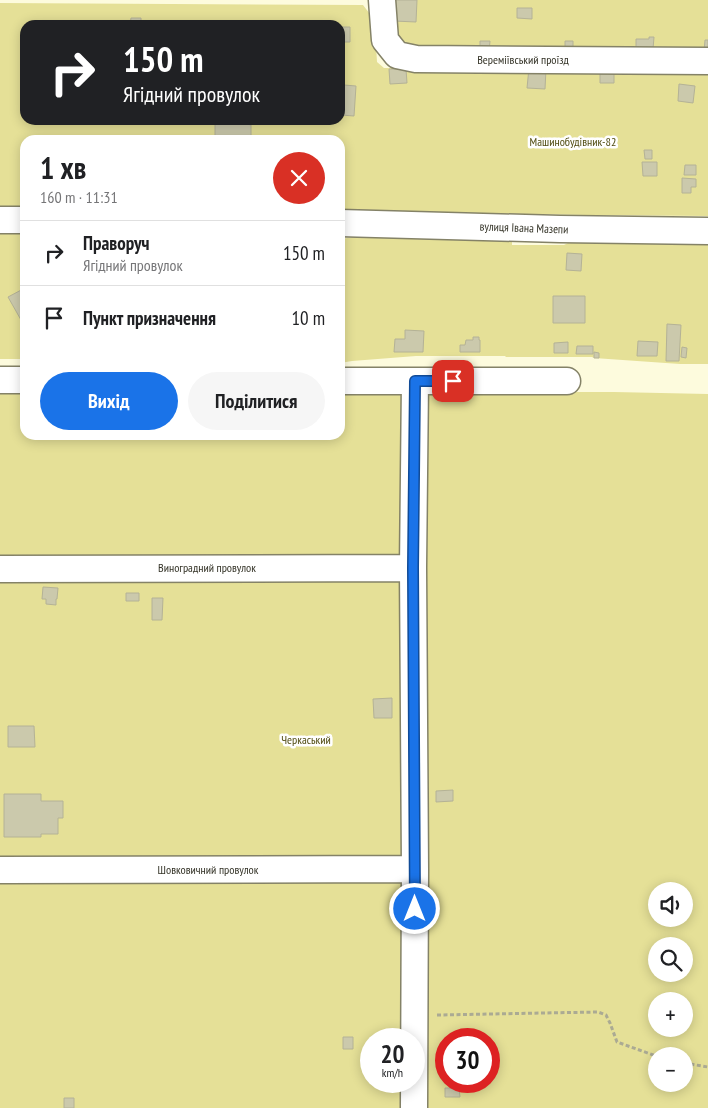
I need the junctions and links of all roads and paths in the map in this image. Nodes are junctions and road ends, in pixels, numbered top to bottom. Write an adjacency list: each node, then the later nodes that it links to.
1 (382, 0): 2 (street, Вереміївський проїзд)
2 (708, 61)
3 (0, 220): 4 (street)
4 (20, 220)
5 (345, 223): 6 (street, вулиця Івана Мазепи)
6 (708, 231)
7 (0, 380): 8 (street)
8 (20, 380)
9 (345, 381): 10 (street)
10 (415, 381): 11 (street); 12 (street)
11 (567, 381)
12 (413, 568): 13 (street, Виноградний провулок); 15 (street)
13 (0, 569)
14 (0, 870): 15 (street, Шовковичний провулок)
15 (415, 870): 16 (street)
16 (415, 1028): 17 (path)
17 (648, 1053)
18 (693, 1065): 19 (path)
19 (708, 1067)
20 (414, 1093): 21 (street)
21 (414, 1108)

